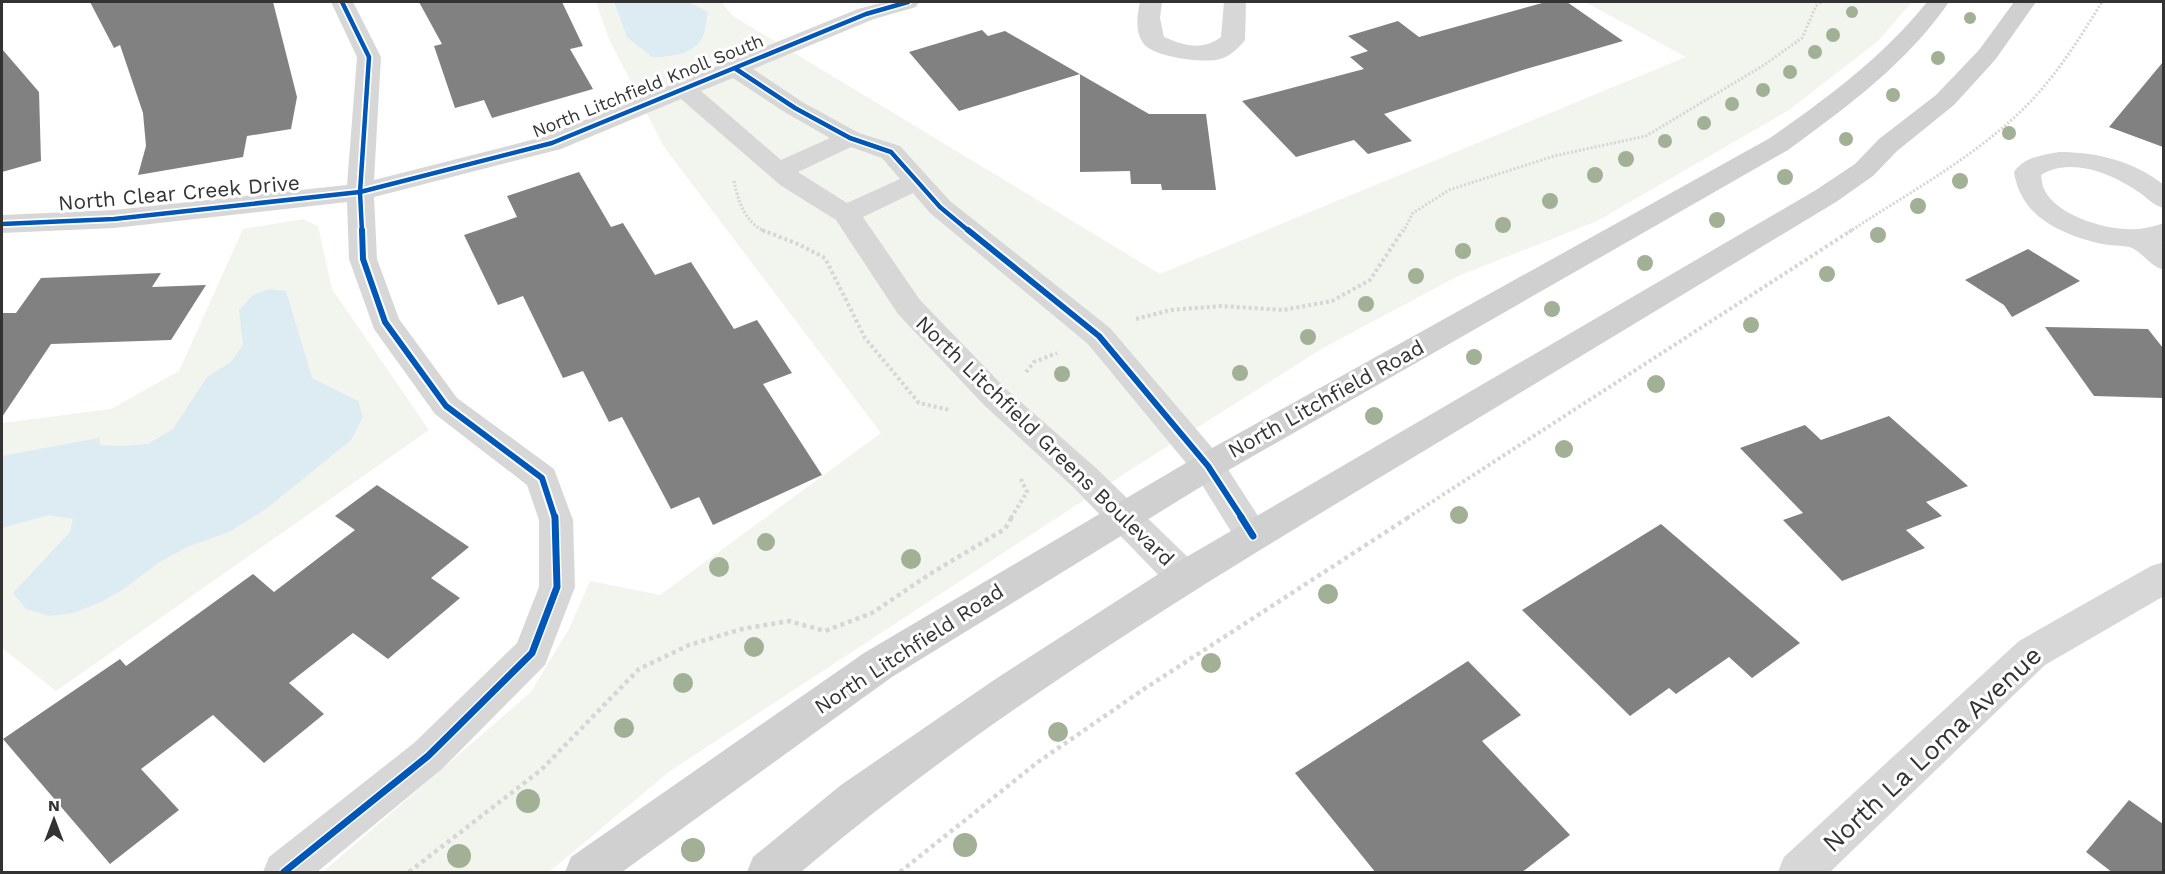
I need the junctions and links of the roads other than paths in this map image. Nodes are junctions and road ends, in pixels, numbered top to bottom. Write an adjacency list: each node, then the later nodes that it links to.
1 (342, 2): 12 (street)
2 (908, 2): 7 (street, North Litchfield Knoll South)
3 (1151, 2): 4 (street)
4 (1235, 2)
5 (1938, 2): 18 (main road, North Litchfield Road)
6 (2025, 2): 20 (main road)
7 (736, 69): 8 (street, North Litchfield Knoll South); 9 (street)
8 (684, 89): 10 (street, North Litchfield Greens Boulevard); 12 (street, North Litchfield Knoll South)
9 (850, 138): 10 (street); 11 (street)
10 (779, 171): 14 (street, North Litchfield Greens Boulevard)
11 (917, 181): 14 (street); 18 (street)
12 (360, 192): 15 (street, North Clear Creek Drive); 23 (street)
13 (2163, 200): 16 (street)
14 (846, 214): 19 (street, North Litchfield Greens Boulevard)
15 (2, 224)
16 (2151, 236): 17 (street)
17 (2163, 261)
18 (1208, 466): 19 (main road, North Litchfield Road); 20 (street)
19 (1125, 517): 21 (street, North Litchfield Greens Boulevard); 24 (main road, North Litchfield Road)
20 (1253, 536): 21 (main road)
21 (1184, 577): 25 (main road)
22 (2163, 577): 26 (street, North La Loma Avenue)
23 (284, 873)
24 (586, 873)
25 (768, 873)
26 (1798, 873)

